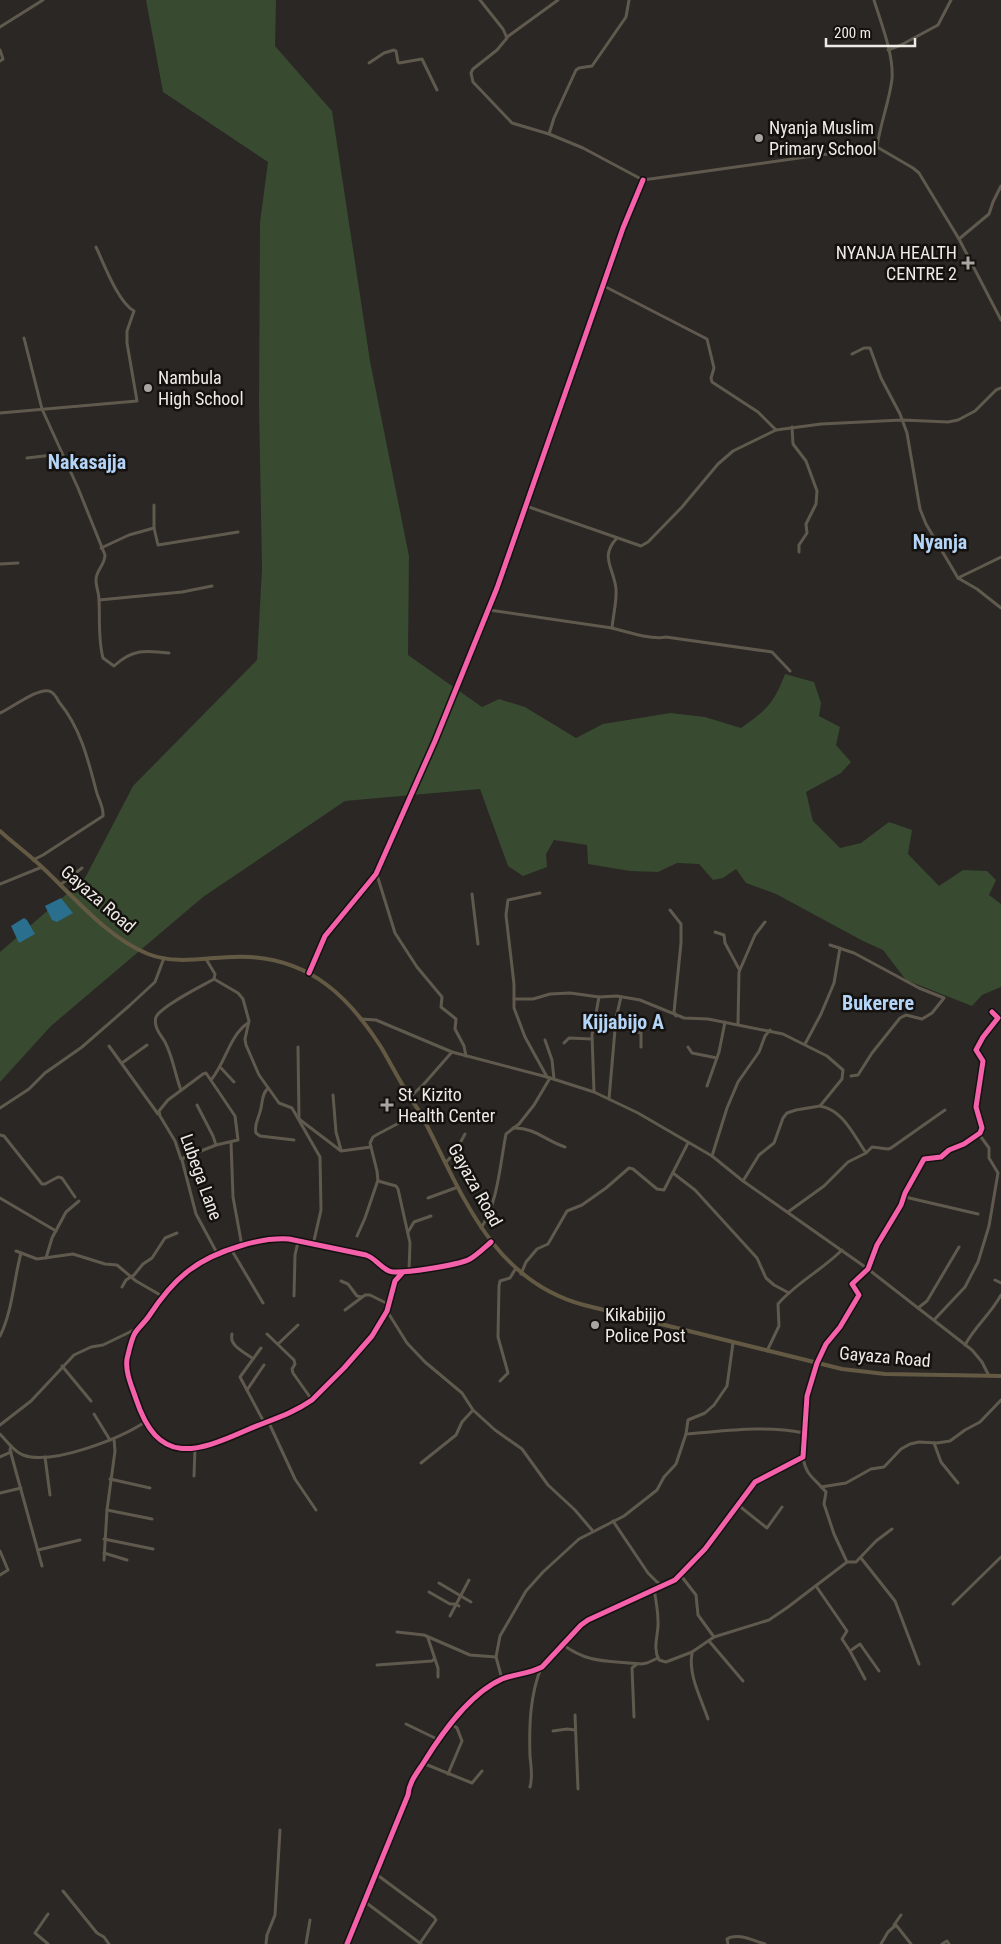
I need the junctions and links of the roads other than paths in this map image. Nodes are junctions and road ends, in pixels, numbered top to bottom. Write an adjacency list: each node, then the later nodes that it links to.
1 (43, 0): 7 (street)
2 (480, 0): 8 (street)
3 (558, 0): 8 (street)
4 (630, 0): 14 (street)
5 (874, 0): 10 (street)
6 (951, 0): 10 (street)
7 (0, 27)
8 (507, 38): 14 (street)
9 (0, 50): 11 (street)
10 (888, 50): 15 (street)
11 (0, 61)
12 (369, 63): 13 (street)
13 (437, 90)
14 (549, 134): 16 (street)
15 (877, 147): 16 (street); 18 (street)
16 (643, 180): 20 (street)
17 (1001, 186): 18 (street)
18 (959, 239): 21 (street)
19 (96, 247): 25 (street)
20 (602, 285): 29 (street); 33 (street)
21 (1001, 320)
22 (24, 338): 25 (street)
23 (852, 354): 27 (street)
24 (1001, 388): 27 (street)
25 (42, 409): 26 (street); 30 (street)
26 (0, 413)
27 (902, 420): 28 (street); 42 (street)
28 (792, 427): 29 (street); 38 (street)
29 (776, 430): 36 (street)
30 (62, 454): 31 (street); 37 (street)
31 (27, 458)
32 (154, 505): 34 (street)
33 (526, 506): 36 (street); 46 (street)
34 (154, 528): 35 (street); 37 (street)
35 (238, 532)
36 (617, 538): 47 (street)
37 (101, 548): 44 (street)
38 (799, 552)
39 (1001, 557): 42 (street)
40 (18, 563): 41 (street)
41 (0, 564)
42 (958, 578): 45 (street)
43 (212, 586): 44 (street)
44 (100, 600): 48 (street)
45 (1001, 608)
46 (489, 610): 47 (street); 55 (street)
47 (612, 628): 49 (street)
48 (170, 653)
49 (790, 671)
50 (0, 713): 52 (street)
51 (0, 831): 52 (main road, Gayaza Road)
52 (33, 860): 53 (main road, Gayaza Road)
53 (42, 867): 56 (street); 57 (main road, Gayaza Road)
54 (82, 868): 57 (street)
55 (376, 874): 69 (street); 92 (street)
56 (0, 884)
57 (60, 885): 66 (main road, Gayaza Road)
58 (540, 893): 73 (street)
59 (472, 894): 63 (street)
60 (670, 910): 76 (street)
61 (765, 922): 68 (street)
62 (715, 932): 68 (street)
63 (478, 944)
64 (830, 945): 65 (street)
65 (840, 948): 85 (street); 96 (street)
66 (164, 958): 67 (main road, Gayaza Road); 109 (street)
67 (206, 959): 69 (main road, Gayaza Road); 70 (street)
68 (739, 972): 79 (street)
69 (309, 973): 75 (main road, Gayaza Road)
70 (214, 979): 78 (street); 102 (street)
71 (599, 997): 72 (street); 73 (street); 82 (street)
72 (621, 997): 76 (street); 80 (street)
73 (514, 999): 97 (street)
74 (992, 1012): 117 (street)
75 (360, 1018): 91 (street); 105 (main road, Gayaza Road)
76 (684, 1018): 77 (street)
77 (725, 1022): 79 (street); 93 (street)
78 (248, 1023): 95 (street); 101 (street)
79 (738, 1024): 81 (street)
80 (616, 1027): 89 (street); 106 (street)
81 (770, 1030): 85 (street); 126 (street)
82 (592, 1039): 84 (street); 103 (street)
83 (544, 1040): 97 (street)
84 (564, 1043)
85 (806, 1044): 108 (street)
86 (147, 1045): 94 (street)
87 (110, 1046): 94 (street, Lubega Lane)
88 (298, 1047): 113 (street)
89 (641, 1047)
90 (688, 1047): 93 (street)
91 (452, 1052): 92 (street); 105 (street)
92 (466, 1056): 97 (street)
93 (717, 1058): 100 (street)
94 (122, 1063): 112 (street, Lubega Lane)
95 (221, 1067): 98 (street); 99 (street)
96 (851, 1076)
97 (550, 1078): 103 (street); 114 (street)
98 (211, 1080): 102 (street); 119 (street)
99 (234, 1082)
100 (707, 1086)
101 (268, 1088): 113 (street); 118 (street)
102 (181, 1090): 112 (street)
103 (594, 1092): 106 (street)
104 (333, 1094): 124 (street)
105 (410, 1098): 111 (main road, Gayaza Road)
106 (609, 1099): 120 (street)
107 (197, 1105): 121 (street)
108 (820, 1106): 125 (street); 131 (street)
109 (0, 1108)
110 (945, 1110): 125 (street)
111 (420, 1112): 122 (street); 128 (main road, Gayaza Road)
112 (160, 1116): 127 (street, Lubega Lane)
113 (298, 1118): 124 (street); 148 (street)
114 (512, 1128): 123 (street); 141 (street)
115 (465, 1134): 128 (street)
116 (0, 1135): 134 (street)
117 (975, 1136): 133 (street); 177 (street)
118 (294, 1140)
119 (231, 1142): 121 (street); 149 (street)
120 (688, 1143): 126 (street); 129 (street)
121 (216, 1145): 127 (street)
122 (370, 1147): 124 (street); 130 (street)
123 (565, 1147)
124 (341, 1151)
125 (866, 1153): 138 (street)
126 (712, 1156): 131 (street)
127 (181, 1159): 155 (street, Lubega Lane)
128 (446, 1162): 132 (main road, Gayaza Road)
129 (673, 1173): 161 (street); 167 (street)
130 (378, 1180): 144 (street); 145 (street)
131 (743, 1181): 138 (street)
132 (458, 1187): 136 (street); 141 (main road, Gayaza Road)
133 (905, 1196): 139 (street); 158 (street)
134 (75, 1197)
135 (0, 1198): 142 (street)
136 (428, 1198)
137 (78, 1201): 142 (street)
138 (788, 1212): 152 (street)
139 (978, 1214)
140 (431, 1216): 144 (street)
141 (480, 1228): 147 (main road, Gayaza Road)
142 (56, 1232): 156 (street)
143 (177, 1233): 162 (street)
144 (407, 1233): 159 (street)
145 (357, 1236)
146 (298, 1242): 148 (street); 149 (street); 170 (street)
147 (491, 1242): 157 (main road, Gayaza Road); 159 (street)
148 (313, 1245): 160 (street)
149 (242, 1246): 151 (street)
150 (959, 1247): 174 (street)
151 (231, 1249): 155 (street); 172 (street)
152 (842, 1250): 158 (street); 167 (street)
153 (16, 1251): 154 (street)
154 (20, 1253): 156 (street); 182 (street)
155 (217, 1253): 169 (street)
156 (46, 1258): 162 (street)
157 (516, 1268): 161 (main road, Gayaza Road); 194 (street)
158 (868, 1269): 174 (street); 189 (street)
159 (409, 1271): 160 (street)
160 (403, 1272): 176 (street)
161 (521, 1274): 183 (main road, Gayaza Road)
162 (131, 1276): 166 (street); 169 (street)
163 (995, 1280): 165 (street)
164 (341, 1281): 171 (street)
165 (1001, 1282)
166 (122, 1287)
167 (789, 1293): 187 (street)
168 (1001, 1295): 185 (street)
169 (162, 1296): 179 (street)
170 (294, 1296)
171 (362, 1297): 173 (street); 175 (street)
172 (263, 1303)
173 (386, 1303)
174 (918, 1308): 177 (street)
175 (345, 1310)
176 (387, 1311): 197 (street); 199 (street)
177 (934, 1320): 185 (street)
178 (298, 1325): 184 (street)
179 (139, 1328): 191 (street); 201 (street)
180 (232, 1334): 188 (street)
181 (267, 1334): 184 (street)
182 (0, 1336)
183 (733, 1343): 187 (main road, Gayaza Road); 206 (street)
184 (278, 1344): 197 (street)
185 (965, 1345): 192 (street)
186 (261, 1348): 188 (street)
187 (766, 1351): 189 (main road, Gayaza Road)
188 (252, 1358): 195 (street)
189 (817, 1364): 192 (main road, Gayaza Road); 204 (street)
190 (264, 1365): 195 (street)
191 (62, 1366): 196 (street); 203 (street)
192 (990, 1376): 193 (main road, Gayaza Road)
193 (1001, 1376)
194 (500, 1381)
195 (247, 1390): 202 (street)
196 (91, 1400)
197 (312, 1400): 202 (street)
198 (1001, 1400): 208 (street)
199 (473, 1410): 215 (street); 231 (street)
200 (94, 1414): 207 (street)
201 (145, 1422): 207 (street); 210 (street)
202 (268, 1423): 210 (street); 227 (street)
203 (0, 1425)
204 (804, 1433): 206 (street); 214 (street)
205 (0, 1434): 209 (street)
206 (686, 1434): 229 (street)
207 (112, 1440): 213 (street); 217 (street)
208 (934, 1443): 218 (street); 219 (street)
209 (11, 1446): 211 (street); 213 (street)
210 (195, 1448): 216 (street)
211 (11, 1452): 212 (street); 220 (street)
212 (0, 1457)
213 (45, 1457): 223 (street)
214 (803, 1457): 219 (street); 224 (street)
215 (421, 1463)
216 (194, 1476)
217 (110, 1479): 221 (street); 226 (street)
218 (958, 1483)
219 (821, 1487): 242 (street)
220 (21, 1488): 222 (street); 236 (street)
221 (150, 1488)
222 (0, 1493)
223 (50, 1495)
224 (738, 1505): 225 (street); 244 (street)
225 (782, 1507)
226 (107, 1510): 228 (street); 232 (street)
227 (316, 1510)
228 (152, 1519)
229 (613, 1521): 248 (street); 264 (street)
230 (892, 1529): 239 (street)
231 (592, 1530)
232 (104, 1539): 234 (street); 237 (street)
233 (80, 1540): 236 (street)
234 (152, 1549)
235 (0, 1550): 245 (street)
236 (38, 1550): 243 (street)
237 (104, 1553): 240 (street); 241 (street)
238 (1001, 1556): 254 (street)
239 (861, 1558): 242 (street); 268 (street)
240 (104, 1560)
241 (127, 1560)
242 (847, 1562): 249 (street)
243 (42, 1566)
244 (682, 1573): 248 (street); 258 (street)
245 (0, 1575)
246 (469, 1580): 252 (street)
247 (440, 1583): 252 (street)
248 (664, 1586): 250 (street)
249 (816, 1586): 258 (street); 262 (street)
250 (654, 1589): 261 (street); 265 (street)
251 (429, 1592): 255 (street)
252 (461, 1596): 253 (street); 255 (street)
253 (471, 1602)
254 (953, 1604)
255 (457, 1605): 256 (street)
256 (450, 1616)
257 (397, 1632): 259 (street)
258 (714, 1637): 260 (street)
259 (428, 1638): 264 (street); 266 (street)
260 (709, 1641): 263 (street); 275 (street)
261 (562, 1644): 267 (street); 270 (street)
262 (850, 1651): 271 (street); 274 (street)
263 (692, 1652): 265 (street); 278 (street)
264 (496, 1656): 273 (street)
265 (658, 1658): 267 (street)
266 (434, 1659): 269 (street); 272 (street)
267 (637, 1663): 277 (street)
268 (919, 1664)
269 (377, 1665)
270 (542, 1667): 273 (street); 287 (street)
271 (879, 1671)
272 (438, 1677)
273 (502, 1679): 279 (street)
274 (865, 1679)
275 (743, 1681)
276 (575, 1715): 281 (street)
277 (634, 1717)
278 (708, 1719)
279 (450, 1723): 283 (street); 286 (street)
280 (406, 1724): 283 (street)
281 (575, 1730): 282 (street); 288 (street)
282 (553, 1731)
283 (438, 1740): 290 (street)
284 (426, 1764): 286 (street)
285 (482, 1771): 286 (street)
286 (448, 1774)
287 (530, 1787)
288 (578, 1789)
289 (280, 1830): 300 (street)
290 (376, 1874): 292 (street); 297 (street)
291 (63, 1891): 299 (street)
292 (364, 1901): 297 (street); 302 (street)
293 (48, 1914): 298 (street)
294 (901, 1916): 296 (street)
295 (310, 1920): 301 (street)
296 (894, 1926): 305 (street); 306 (street)
297 (420, 1943)
298 (48, 1944)
299 (109, 1944)
300 (266, 1944)
301 (306, 1944)
302 (347, 1944)
303 (728, 1944): 304 (street)
304 (765, 1944)
305 (881, 1944)
306 (912, 1944)
307 (942, 1944): 308 (street)
308 (950, 1944)

